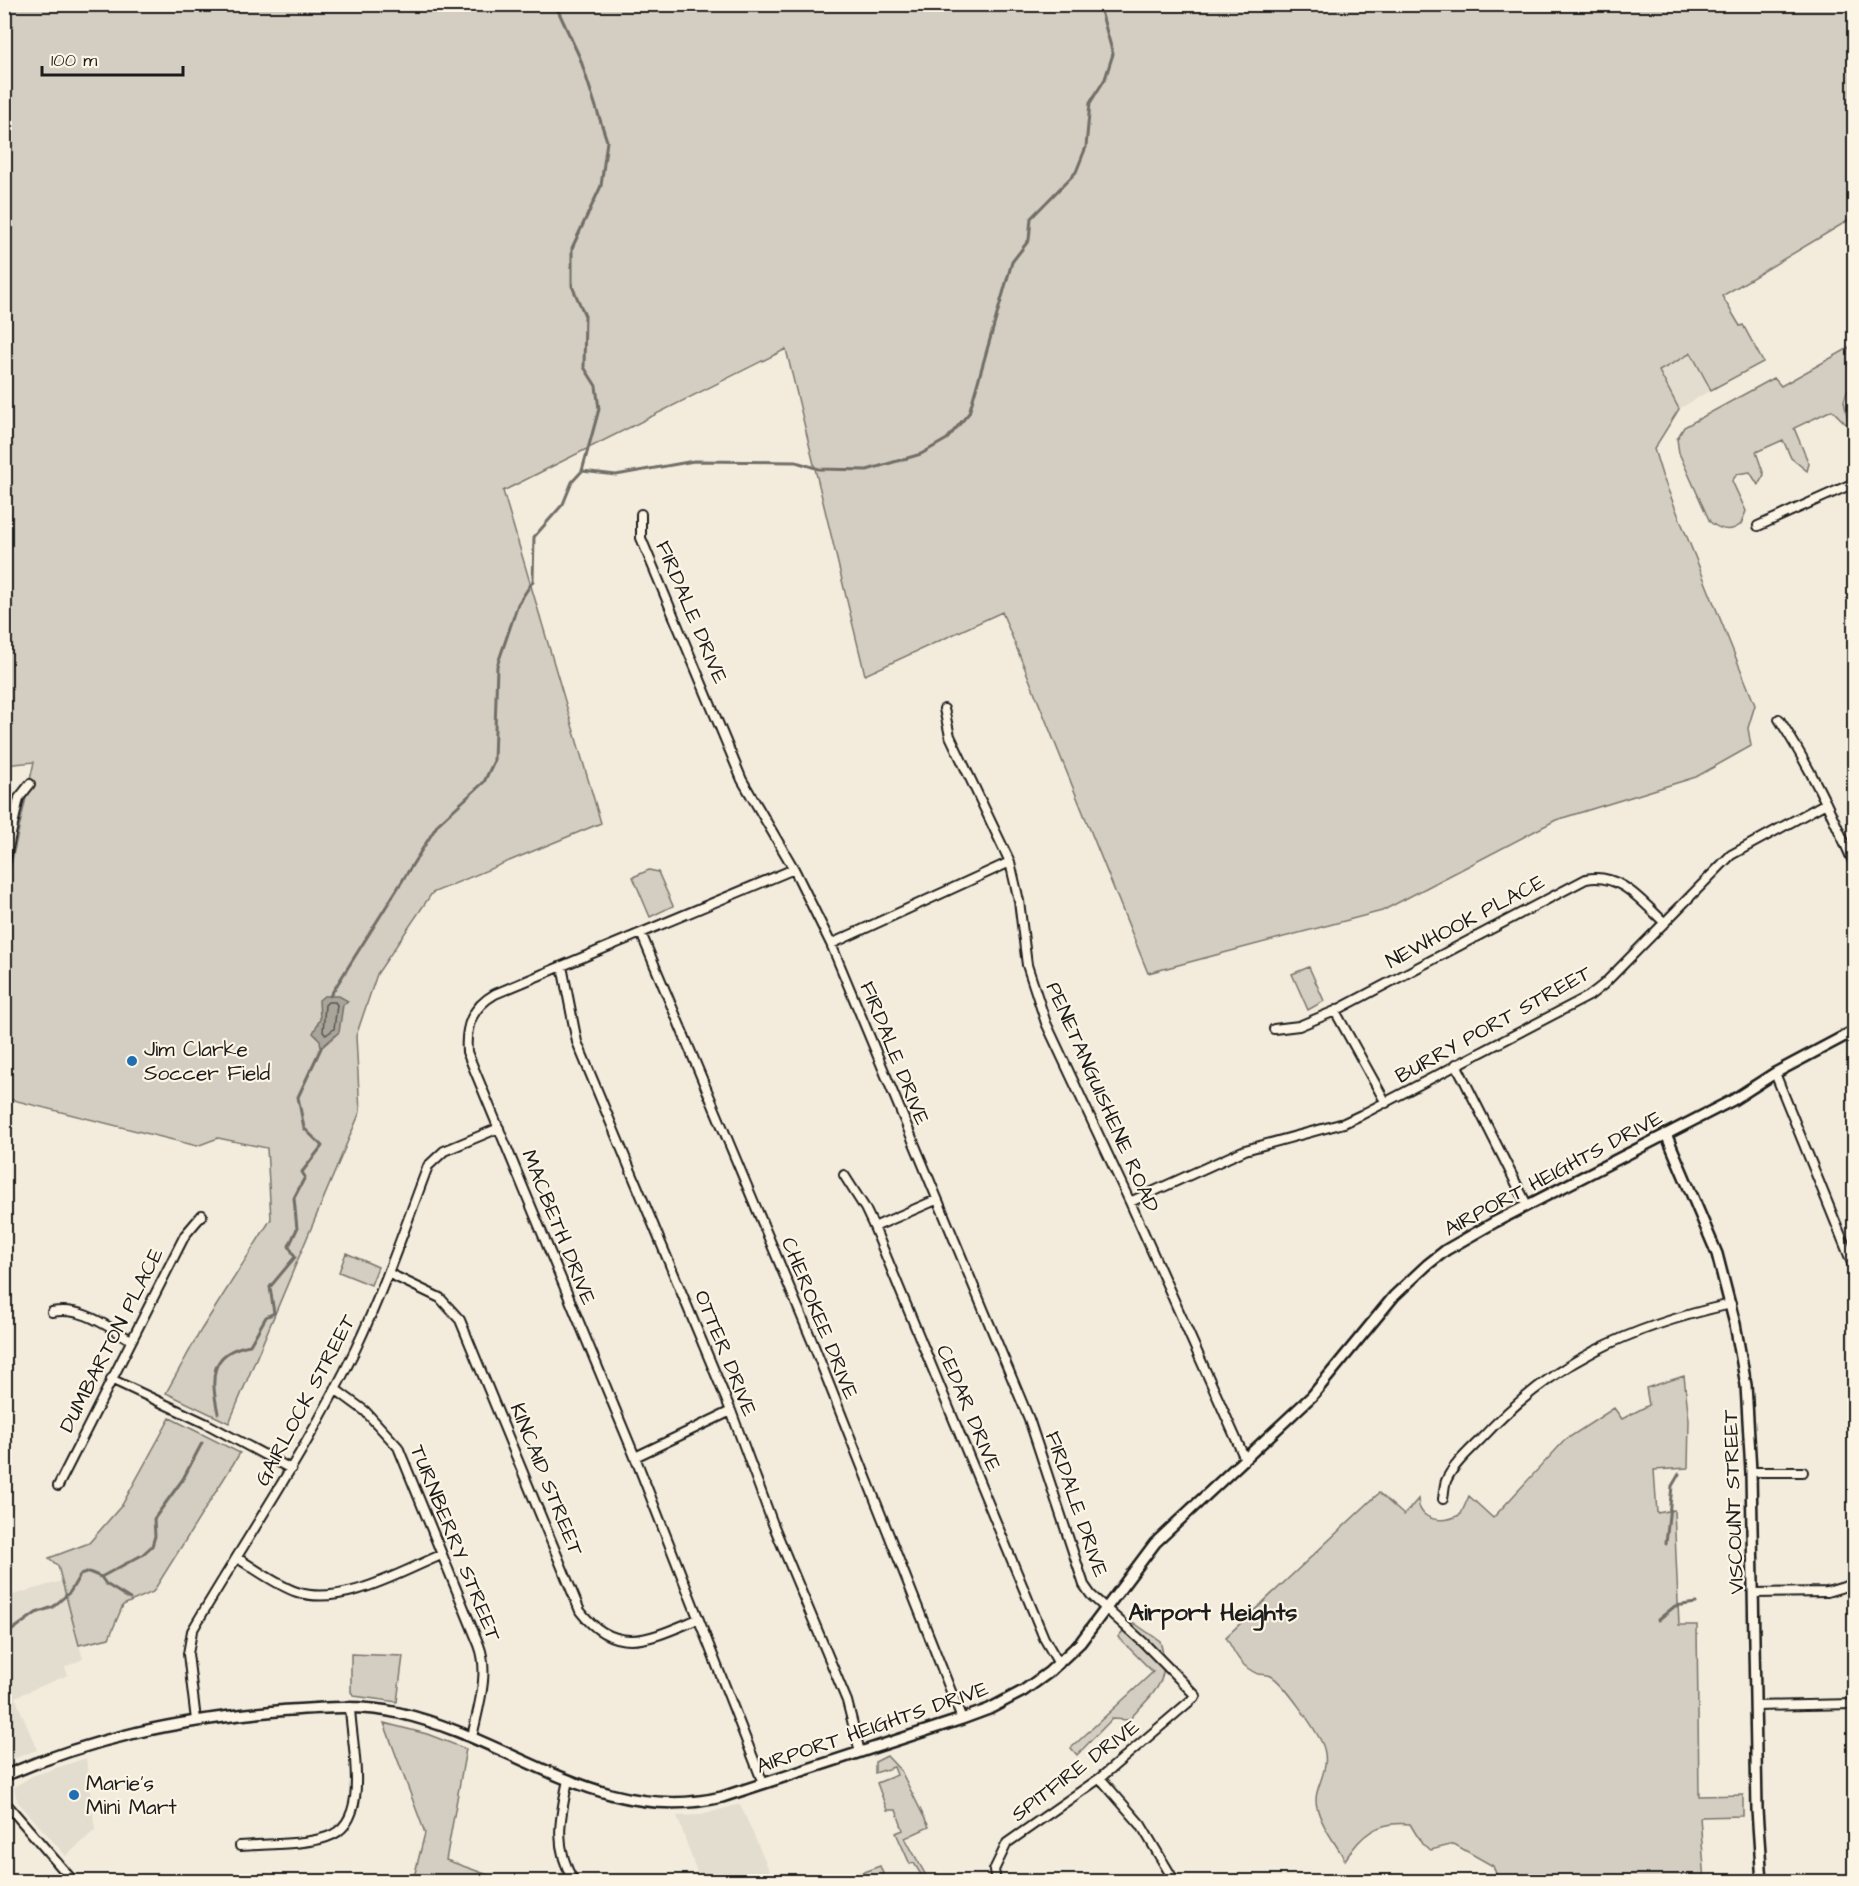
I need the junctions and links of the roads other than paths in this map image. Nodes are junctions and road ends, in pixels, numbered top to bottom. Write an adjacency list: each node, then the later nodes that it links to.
1 (1854, 483): 3 (street)
2 (641, 514): 11 (street, FIRDALE DRIVE)
3 (1758, 526)
4 (944, 709): 8 (street, PENETANGUISHENE ROAD)
5 (1779, 719): 7 (street)
6 (30, 784): 10 (street)
7 (1826, 803): 9 (street); 12 (street, BURRY PORT STREET)
8 (1010, 862): 14 (street); 26 (street, PENETANGUISHENE ROAD)
9 (1854, 864)
10 (4, 867)
11 (794, 868): 13 (street, MACBETH DRIVE); 14 (street, FIRDALE DRIVE)
12 (1665, 923): 16 (street, NEWHOOK PLACE); 19 (street, BURRY PORT STREET)
13 (641, 933): 15 (street, MACBETH DRIVE); 56 (street, CHEROKEE DRIVE)
14 (831, 944): 25 (street, FIRDALE DRIVE)
15 (562, 966): 22 (street, MACBETH DRIVE); 37 (street, OTTER DRIVE)
16 (1335, 1011): 17 (street, NEWHOOK PLACE); 21 (street)
17 (1274, 1029)
18 (1854, 1031): 20 (street, AIRPORT HEIGHTS DRIVE)
19 (1456, 1064): 21 (street, BURRY PORT STREET); 27 (street)
20 (1775, 1073): 23 (street, AIRPORT HEIGHTS DRIVE); 30 (street)
21 (1386, 1103): 26 (street, BURRY PORT STREET)
22 (499, 1128): 31 (street, GAIRLOCK STREET); 38 (street, MACBETH DRIVE)
23 (1666, 1134): 27 (street, AIRPORT HEIGHTS DRIVE); 32 (street, VISCOUNT STREET)
24 (844, 1175): 29 (street, CEDAR DRIVE)
25 (936, 1200): 29 (street); 49 (street, FIRDALE DRIVE)
26 (1130, 1202): 39 (street, PENETANGUISHENE ROAD)
27 (1527, 1205): 39 (street, AIRPORT HEIGHTS DRIVE)
28 (202, 1215): 34 (street, DUMBARTON PLACE)
29 (874, 1227): 51 (street, CEDAR DRIVE)
30 (1854, 1268)
31 (388, 1273): 36 (street, GAIRLOCK STREET); 50 (street, KINCAID STREET)
32 (1731, 1304): 41 (street, VISCOUNT STREET); 44 (street)
33 (52, 1312): 34 (street)
34 (131, 1340): 35 (street, DUMBARTON PLACE)
35 (111, 1379): 40 (street); 43 (street, DUMBARTON PLACE)
36 (335, 1389): 40 (street, GAIRLOCK STREET); 45 (street, TURNBERRY STREET)
37 (731, 1411): 38 (street); 59 (street, OTTER DRIVE)
38 (635, 1457): 50 (street, MACBETH DRIVE)
39 (1245, 1459): 49 (street, AIRPORT HEIGHTS DRIVE)
40 (291, 1469): 46 (street, GAIRLOCK STREET)
41 (1751, 1472): 42 (street); 48 (street, VISCOUNT STREET)
42 (1803, 1472)
43 (58, 1486)
44 (1443, 1499)
45 (441, 1555): 46 (street); 58 (street, TURNBERRY STREET)
46 (237, 1558): 57 (street, GAIRLOCK STREET)
47 (1854, 1584): 48 (street)
48 (1754, 1593): 54 (street, VISCOUNT STREET)
49 (1108, 1609): 51 (street, AIRPORT HEIGHTS DRIVE); 52 (street, FIRDALE DRIVE)
50 (698, 1619): 63 (street, MACBETH DRIVE)
51 (1059, 1664): 56 (street, AIRPORT HEIGHTS DRIVE)
52 (1196, 1696): 61 (street, SPITFIRE DRIVE)
53 (1854, 1704): 54 (street)
54 (1756, 1706): 70 (street, VISCOUNT STREET)
55 (350, 1707): 57 (street, AIRPORT HEIGHTS DRIVE); 58 (street, AIRPORT HEIGHTS DRIVE); 65 (street)
56 (962, 1719): 59 (street, AIRPORT HEIGHTS DRIVE)
57 (196, 1720): 60 (street, AIRPORT HEIGHTS DRIVE)
58 (472, 1737): 62 (street, AIRPORT HEIGHTS DRIVE)
59 (860, 1752): 63 (street, AIRPORT HEIGHTS DRIVE)
60 (4, 1776)
61 (1101, 1778): 68 (street, SPITFIRE DRIVE); 69 (street)
62 (568, 1780): 63 (street, AIRPORT HEIGHTS DRIVE); 67 (street)
63 (763, 1783)
64 (4, 1801): 66 (street)
65 (240, 1846)
66 (74, 1881)
67 (574, 1881)
68 (996, 1881)
69 (1175, 1881)
70 (1762, 1881)

